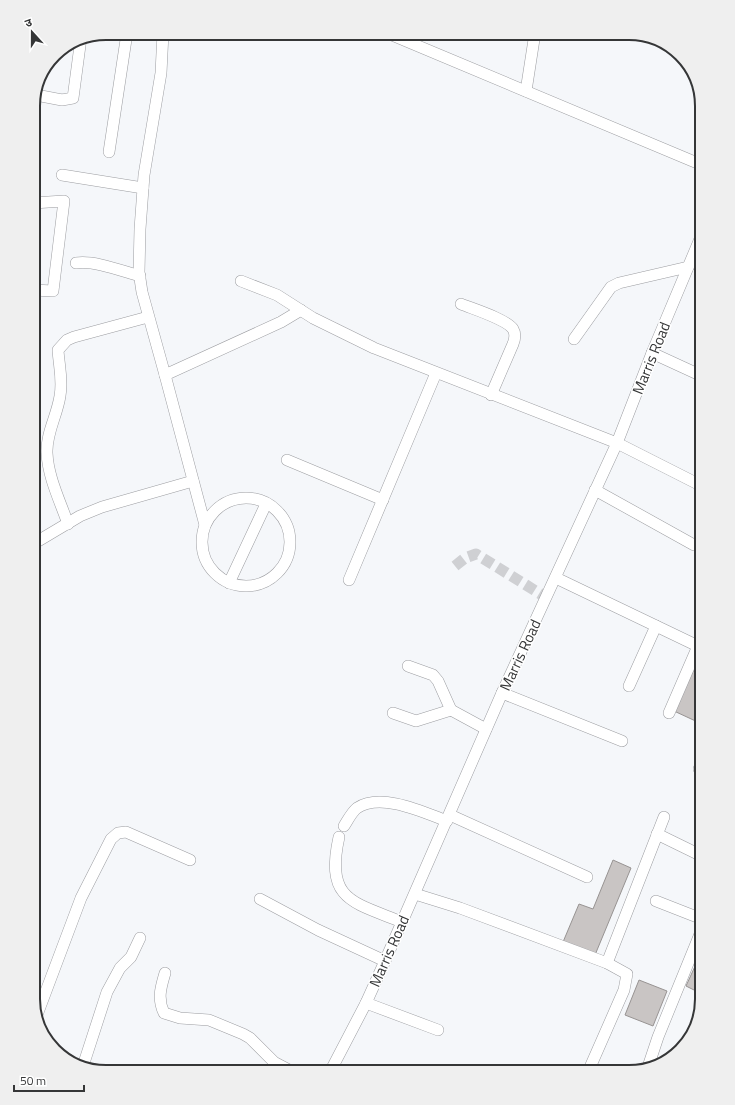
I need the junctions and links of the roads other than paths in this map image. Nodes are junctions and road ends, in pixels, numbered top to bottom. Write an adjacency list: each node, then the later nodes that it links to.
1 (126, 40): 8 (street)
2 (163, 40): 11 (street)
3 (405, 40): 6 (street)
4 (534, 40): 6 (street)
5 (80, 45): 7 (street)
6 (526, 91): 9 (street)
7 (41, 96)
8 (109, 152)
9 (695, 162)
10 (62, 174): 11 (street)
11 (143, 188): 16 (street)
12 (40, 202): 18 (street)
13 (695, 250): 15 (street, Marris Road)
14 (76, 262): 16 (street)
15 (688, 267): 22 (street); 23 (street, Marris Road)
16 (140, 276): 21 (street)
17 (241, 281): 20 (street)
18 (40, 290)
19 (461, 304): 27 (street)
20 (301, 310): 24 (street); 26 (street)
21 (148, 317): 26 (street); 35 (street)
22 (574, 338)
23 (652, 353): 25 (street); 28 (street, Marris Road)
24 (436, 373): 27 (street); 33 (street)
25 (695, 373)
26 (165, 375): 30 (street)
27 (492, 395): 28 (street)
28 (617, 443): 31 (street); 32 (street, Marris Road)
29 (287, 460): 33 (street)
30 (193, 480): 35 (street); 36 (street)
31 (695, 482)
32 (595, 490): 38 (street); 39 (street, Marris Road)
33 (383, 500): 40 (street)
34 (266, 504): 36 (street); 41 (street); 41 (street)
35 (68, 524): 37 (street)
36 (205, 525): 41 (street)
37 (40, 540)
38 (694, 545)
39 (556, 578): 42 (street); 47 (street, Marris Road)
40 (349, 580)
41 (229, 583)
42 (656, 626): 43 (street); 46 (street)
43 (695, 645)
44 (695, 657): 50 (street)
45 (408, 666): 48 (street)
46 (629, 686)
47 (502, 693): 51 (street, Marris Road); 52 (street)
48 (451, 710): 49 (street); 51 (street)
49 (394, 713)
50 (668, 713)
51 (486, 729): 54 (street, Marris Road)
52 (622, 741)
53 (664, 817): 56 (street)
54 (448, 818): 55 (street); 60 (street); 61 (street, Marris Road)
55 (344, 826)
56 (657, 834): 58 (street); 69 (street)
57 (339, 837): 65 (street)
58 (695, 853)
59 (190, 860): 72 (street)
60 (587, 877)
61 (415, 894): 65 (street, Marris Road); 69 (street)
62 (260, 899): 68 (street)
63 (656, 901): 64 (street)
64 (695, 916)
65 (402, 922): 68 (street, Marris Road)
66 (140, 938): 74 (street)
67 (695, 947): 75 (street)
68 (385, 961): 71 (street, Marris Road)
69 (607, 963): 78 (street)
70 (165, 973): 76 (street)
71 (366, 1003): 73 (street); 77 (street, Marris Road)
72 (41, 1005)
73 (438, 1030)
74 (84, 1062)
75 (650, 1062)
76 (280, 1065)
77 (334, 1065)
78 (591, 1065)

